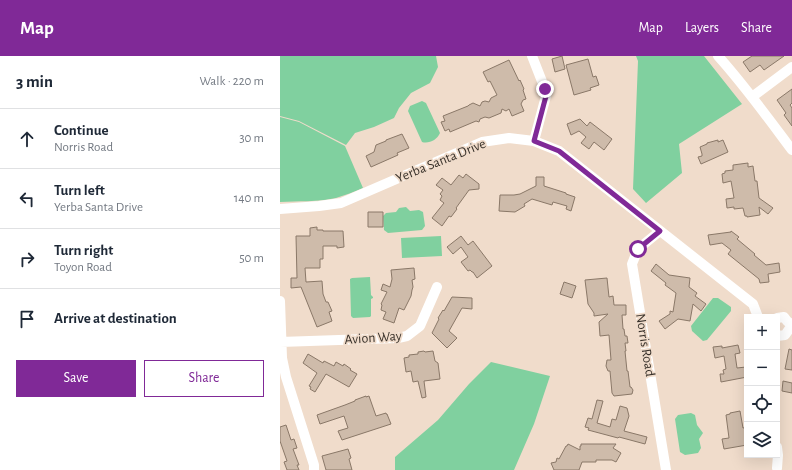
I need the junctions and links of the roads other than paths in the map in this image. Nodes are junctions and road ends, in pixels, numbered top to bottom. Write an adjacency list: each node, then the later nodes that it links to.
1 (532, 56): 5 (street)
2 (718, 56): 4 (street)
3 (792, 67): 4 (street)
4 (752, 97): 6 (street)
5 (534, 141): 7 (street, Yerba Santa Drive); 8 (street, Yerba Santa Drive)
6 (792, 150)
7 (280, 209)
8 (660, 231): 11 (street, Yerba Santa Drive); 18 (street, Norris Road)
9 (437, 287): 14 (street, Avion Way)
10 (280, 301): 14 (street)
11 (757, 314)
12 (787, 324): 13 (street)
13 (780, 336)
14 (281, 342): 17 (street)
15 (778, 458): 16 (street)
16 (777, 468)
17 (314, 470)
18 (666, 470)

